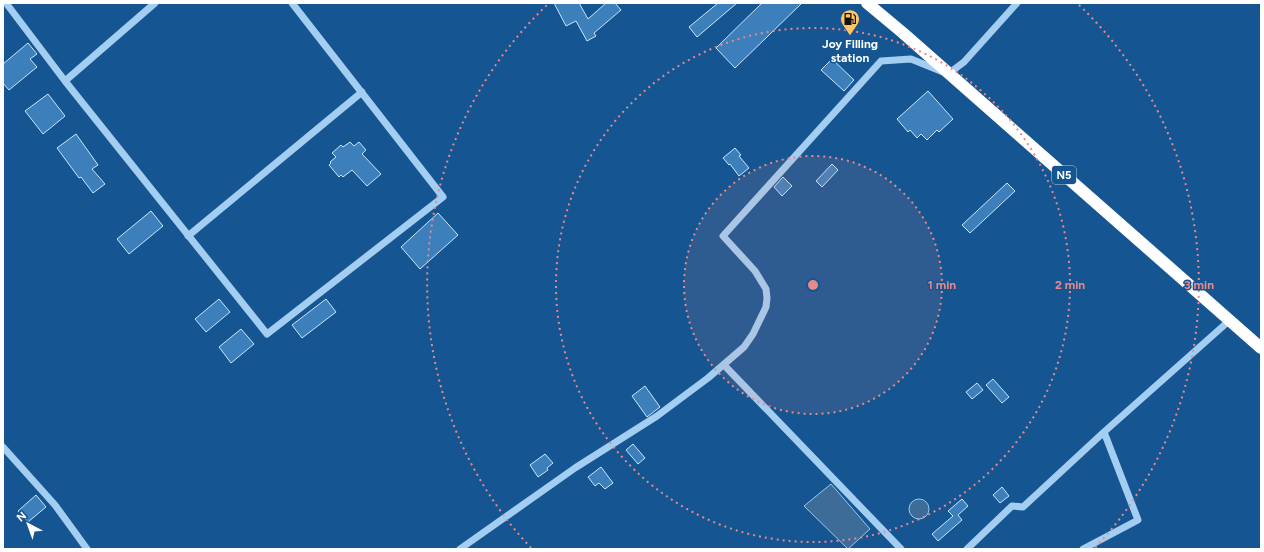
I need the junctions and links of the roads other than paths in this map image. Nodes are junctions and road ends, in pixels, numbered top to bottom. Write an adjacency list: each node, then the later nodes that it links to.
1 (6, 3): 7 (street)
2 (155, 3): 7 (street)
3 (292, 3): 8 (street)
4 (866, 3): 6 (highway, N5)
5 (1017, 3): 6 (street)
6 (948, 74): 10 (highway, N5); 12 (street)
7 (65, 81): 9 (street)
8 (362, 92): 9 (street); 9 (street)
9 (188, 236)
10 (1230, 320): 11 (highway, N5); 13 (street)
11 (1261, 348)
12 (724, 365): 16 (street); 17 (street)
13 (1104, 432): 18 (street); 19 (street)
14 (3, 446): 15 (street)
15 (87, 549)
16 (460, 549)
17 (901, 549)
18 (967, 549)
19 (1083, 549)

